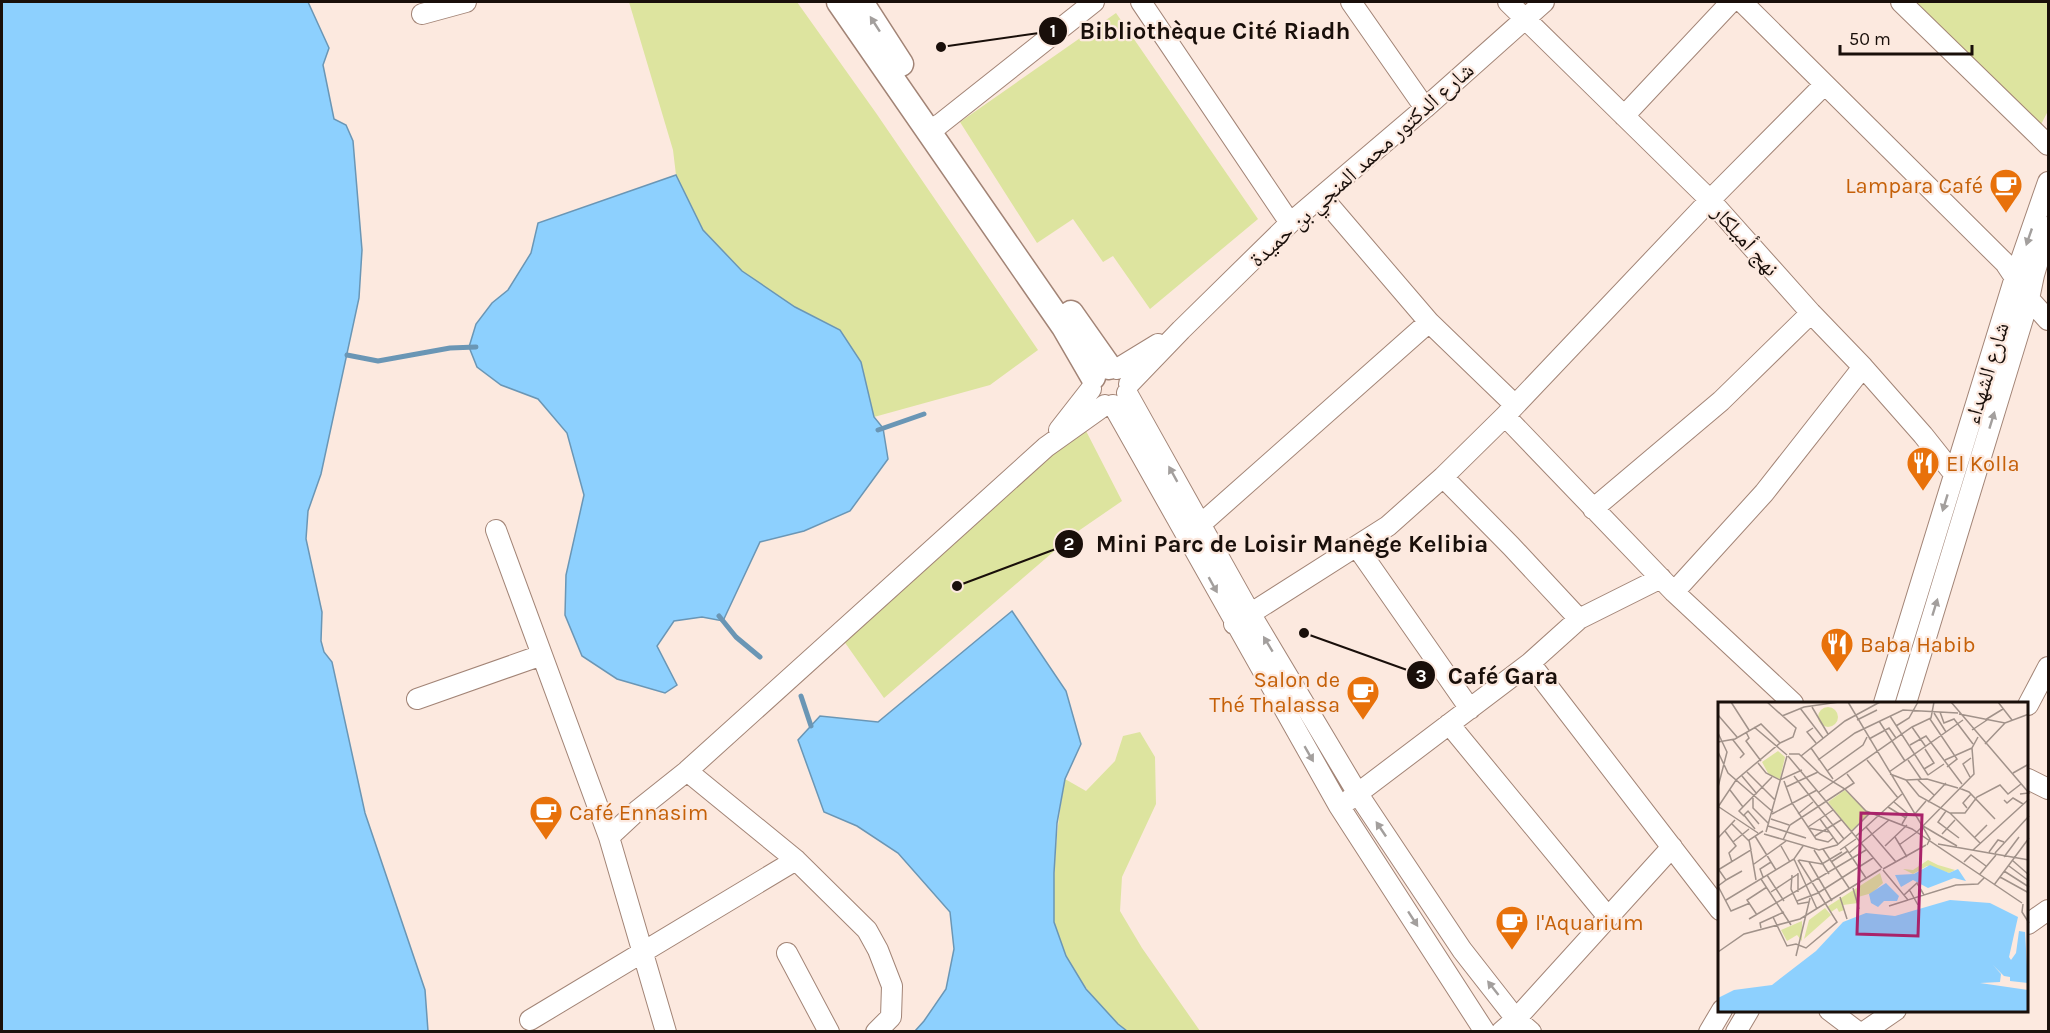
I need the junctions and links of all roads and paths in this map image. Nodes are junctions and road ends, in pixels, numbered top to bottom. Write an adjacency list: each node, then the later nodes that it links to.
1 (466, 2): 12 (street)
2 (839, 2): 17 (main road)
3 (861, 2): 17 (main road, one-way to 3)
4 (1094, 2): 17 (street)
5 (1141, 2): 22 (street)
6 (1351, 2): 15 (street)
7 (1508, 2): 13 (street, نهج أميلكار)
8 (1544, 2): 13 (street, شارع الدكتور محمد المنجي بن حميدة)
9 (1731, 2): 16 (street)
10 (1742, 2): 14 (street)
11 (1901, 2): 18 (street)
12 (422, 14)
13 (1524, 19): 15 (street, شارع الدكتور محمد المنجي بن حميدة); 16 (street, نهج أميلكار)
14 (1824, 85): 21 (street); 24 (street)
15 (1425, 108): 20 (street, شارع الدكتور محمد المنجي بن حميدة)
16 (1624, 116): 21 (street, نهج أميلكار)
17 (934, 128): 30 (main road)
18 (2049, 145)
19 (2049, 182): 24 (street, شارع الشهداء, one-way to 24)
20 (1322, 197): 22 (street, شارع الدكتور محمد المنجي بن حميدة); 28 (street)
21 (1710, 200): 26 (street, نهج أميلكار); 31 (street)
22 (1290, 223): 30 (street, شارع الدكتور محمد المنجي بن حميدة)
23 (2049, 227): 25 (street, شارع الشهداء)
24 (2015, 277): 25 (street); 32 (street, شارع الشهداء)
25 (2029, 299): 27 (street); 47 (street, شارع الشهداء, one-way to 25)
26 (1811, 313): 29 (street, نهج أميلكار); 34 (street)
27 (2049, 320)
28 (1429, 322): 31 (street); 35 (street)
29 (1863, 367): 32 (street, نهج أميلكار); 38 (street)
30 (1111, 386): 35 (street, one-way to 30); 39 (street, one-way to 39); 51 (street)
31 (1510, 410): 33 (street); 34 (street)
32 (1954, 474): 44 (street, شارع الشهداء, one-way to 44)
33 (1443, 477): 37 (street); 40 (street)
34 (1593, 509): 38 (street)
35 (1201, 524): 39 (street)
36 (496, 530): 41 (street)
37 (1357, 547): 39 (street); 49 (street)
38 (1667, 585): 40 (street); 46 (street)
39 (1242, 619): 54 (street, one-way to 39); 55 (street, one-way to 55)
40 (1579, 619): 42 (street)
41 (542, 655): 45 (street); 56 (street)
42 (1530, 663): 49 (street); 57 (street)
43 (2049, 667): 48 (street)
44 (1886, 697): 47 (street)
45 (417, 699)
46 (1791, 702)
47 (1907, 702)
48 (2029, 703)
49 (1470, 709): 50 (street)
50 (1449, 724): 54 (street); 61 (street)
51 (687, 771): 56 (street); 58 (street)
52 (2029, 779): 53 (street)
53 (2049, 789)
54 (1358, 794): 55 (street); 69 (street, one-way to 54)
55 (1339, 806): 74 (street, one-way to 74)
56 (609, 837): 63 (street)
57 (1672, 847): 59 (street); 61 (street)
58 (796, 860): 63 (street); 73 (street)
59 (1718, 906)
60 (2049, 910): 62 (street)
61 (1608, 917): 69 (street)
62 (2029, 923)
63 (644, 953): 70 (street); 71 (street)
64 (787, 953): 72 (street)
65 (1721, 1012): 77 (street)
66 (1748, 1012): 78 (street)
67 (1830, 1012): 79 (street)
68 (1894, 1012): 80 (street)
69 (1516, 1018): 75 (street); 76 (street)
70 (530, 1020)
71 (666, 1032)
72 (829, 1032)
73 (876, 1032)
74 (1485, 1032)
75 (1501, 1032)
76 (1532, 1032)
77 (1709, 1032)
78 (1736, 1032)
79 (1858, 1032)
80 (1864, 1032)

